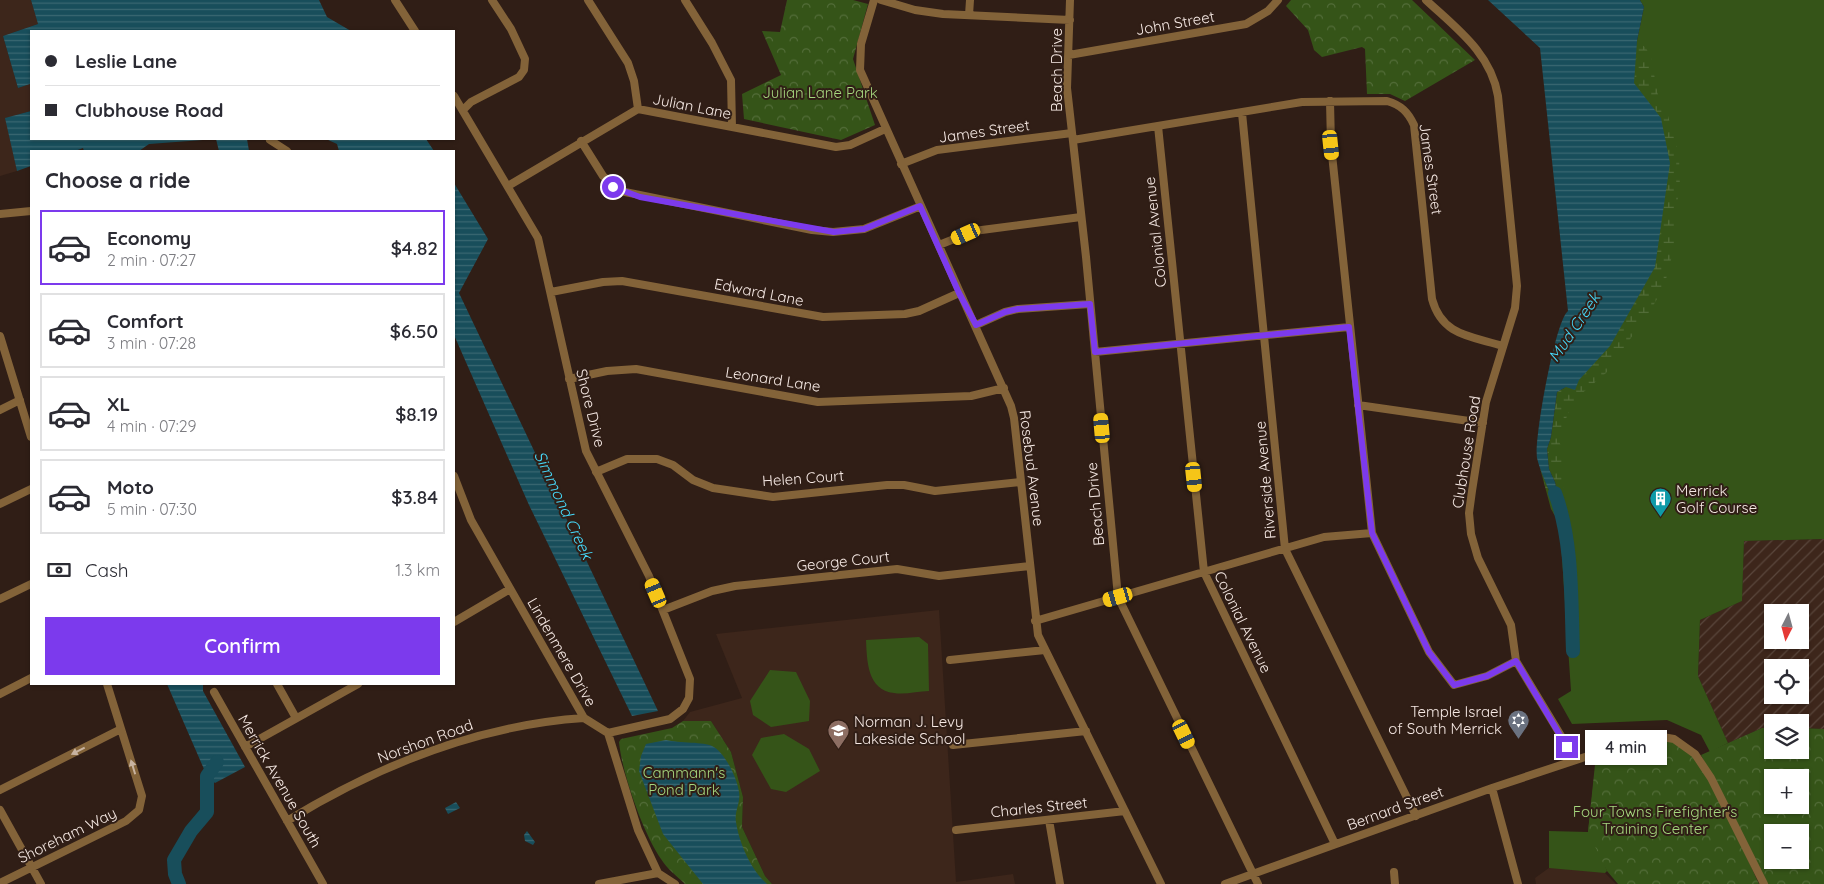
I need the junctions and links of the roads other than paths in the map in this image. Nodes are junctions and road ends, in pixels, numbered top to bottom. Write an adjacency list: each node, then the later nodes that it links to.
1 (396, 0): 13 (street)
2 (492, 0): 18 (street)
3 (588, 0): 17 (street)
4 (685, 0): 21 (street)
5 (874, 0): 22 (street, Rosebud Avenue)
6 (881, 0): 11 (street)
7 (970, 0): 11 (street)
8 (1070, 0): 12 (street, Beach Drive)
9 (1278, 0): 14 (street, John Street)
10 (1426, 0): 42 (street, Clubhouse Road)
11 (969, 15): 12 (street)
12 (1070, 20): 14 (street, Beach Drive)
13 (413, 30)
14 (1068, 55): 23 (street, Beach Drive)
15 (455, 98): 18 (street, Shore Drive)
16 (1330, 101): 19 (street, James Street); 38 (street); 42 (street, James Street)
17 (638, 109): 21 (street, Julian Lane); 25 (street, Julian Lane)
18 (463, 110): 28 (street, Shore Drive)
19 (1242, 113): 20 (street, James Street); 39 (street, Riverside Avenue)
20 (1158, 126): 23 (street, James Street); 41 (street, Colonial Avenue)
21 (732, 127): 22 (street, Julian Lane)
22 (885, 129): 27 (street, Rosebud Avenue)
23 (1072, 137): 27 (street, James Street); 32 (street, Beach Drive)
24 (270, 140): 26 (street)
25 (582, 142): 28 (street, Julian Lane); 29 (street)
26 (285, 150)
27 (901, 164): 29 (street, Rosebud Avenue)
28 (508, 186): 34 (street, Shore Drive)
29 (920, 206): 33 (street, Rosebud Avenue)
30 (30, 211): 31 (street)
31 (0, 214)
32 (1081, 217): 33 (street); 36 (street, Beach Drive)
33 (939, 245): 35 (street, Rosebud Avenue)
34 (551, 292): 35 (street, Edward Lane); 44 (street, Shore Drive)
35 (959, 293): 37 (street, Rosebud Avenue)
36 (1090, 304): 37 (street); 43 (street, Beach Drive)
37 (976, 325): 45 (street, Rosebud Avenue)
38 (1349, 327): 39 (street); 47 (street)
39 (1265, 335): 41 (street); 57 (street, Riverside Avenue)
40 (0, 336): 46 (street)
41 (1180, 344): 43 (street); 59 (street, Colonial Avenue)
42 (1503, 346): 49 (street, Clubhouse Road)
43 (1095, 352): 62 (street, Beach Drive)
44 (569, 380): 45 (street, Leonard Lane); 51 (street, Shore Drive)
45 (1004, 388): 53 (street, Rosebud Avenue)
46 (20, 400): 48 (street); 50 (street)
47 (1358, 405): 49 (street); 56 (street)
48 (0, 410)
49 (1483, 423): 69 (street, Clubhouse Road)
50 (30, 434)
51 (596, 472): 53 (street, Helen Court); 64 (street, Shore Drive)
52 (455, 479): 61 (street, Lindenmere Drive)
53 (1021, 482): 58 (street, Rosebud Avenue)
54 (30, 489): 55 (street)
55 (0, 504)
56 (1372, 533): 57 (street); 69 (street)
57 (1285, 549): 59 (street); 88 (street, Riverside Avenue)
58 (1030, 566): 64 (street, George Court); 66 (street, Rosebud Avenue)
59 (1204, 572): 62 (street); 92 (street, Colonial Avenue)
60 (30, 584): 63 (street)
61 (510, 590): 65 (street); 77 (street, Lindenmere Drive)
62 (1118, 597): 66 (street); 96 (street, Beach Drive)
63 (0, 599)
64 (663, 610): 80 (street, Shore Drive)
65 (455, 621)
66 (1035, 621): 67 (street, Rosebud Avenue)
67 (1045, 650): 68 (street); 79 (street, Rosebud Avenue)
68 (950, 660)
69 (1516, 661): 83 (street, Clubhouse Road)
70 (30, 679): 75 (street)
71 (107, 685): 78 (street)
72 (277, 685): 76 (street)
73 (356, 685): 76 (street)
74 (214, 692): 82 (street, Merrick Avenue South)
75 (0, 694)
76 (296, 718): 82 (street)
77 (584, 718): 80 (street, Lindenmere Drive); 90 (street, Norshon Road)
78 (121, 729): 85 (street, one-way to 85); 93 (street, Shoreham Way, one-way to 78)
79 (1086, 731): 81 (street); 87 (street, Rosebud Avenue)
80 (608, 733): 95 (street)
81 (953, 745)
82 (245, 747): 90 (street, Merrick Avenue South)
83 (1575, 759): 84 (street, Bernard Street); 108 (street)
84 (1492, 788): 88 (street, Bernard Street); 107 (street)
85 (0, 790)
86 (0, 810): 93 (street)
87 (1125, 812): 89 (street, Charles Street); 103 (street, Rosebud Avenue)
88 (1416, 816): 92 (street, Bernard Street)
89 (1049, 820): 91 (street, Charles Street); 102 (street)
90 (287, 821): 99 (street, Merrick Avenue South)
91 (956, 830)
92 (1335, 844): 96 (street, Bernard Street)
93 (32, 867): 97 (street, Shoreham Way); 98 (street)
94 (1394, 872): 106 (street)
95 (658, 874): 100 (street); 101 (street)
96 (1253, 874): 104 (street, Bernard Street); 105 (street, Beach Drive)
97 (0, 883)
98 (41, 884)
99 (322, 884)
100 (599, 884)
101 (675, 884)
102 (1060, 884)
103 (1161, 884)
104 (1225, 884)
105 (1258, 884)
106 (1395, 884)
107 (1518, 884)
108 (1764, 884)

